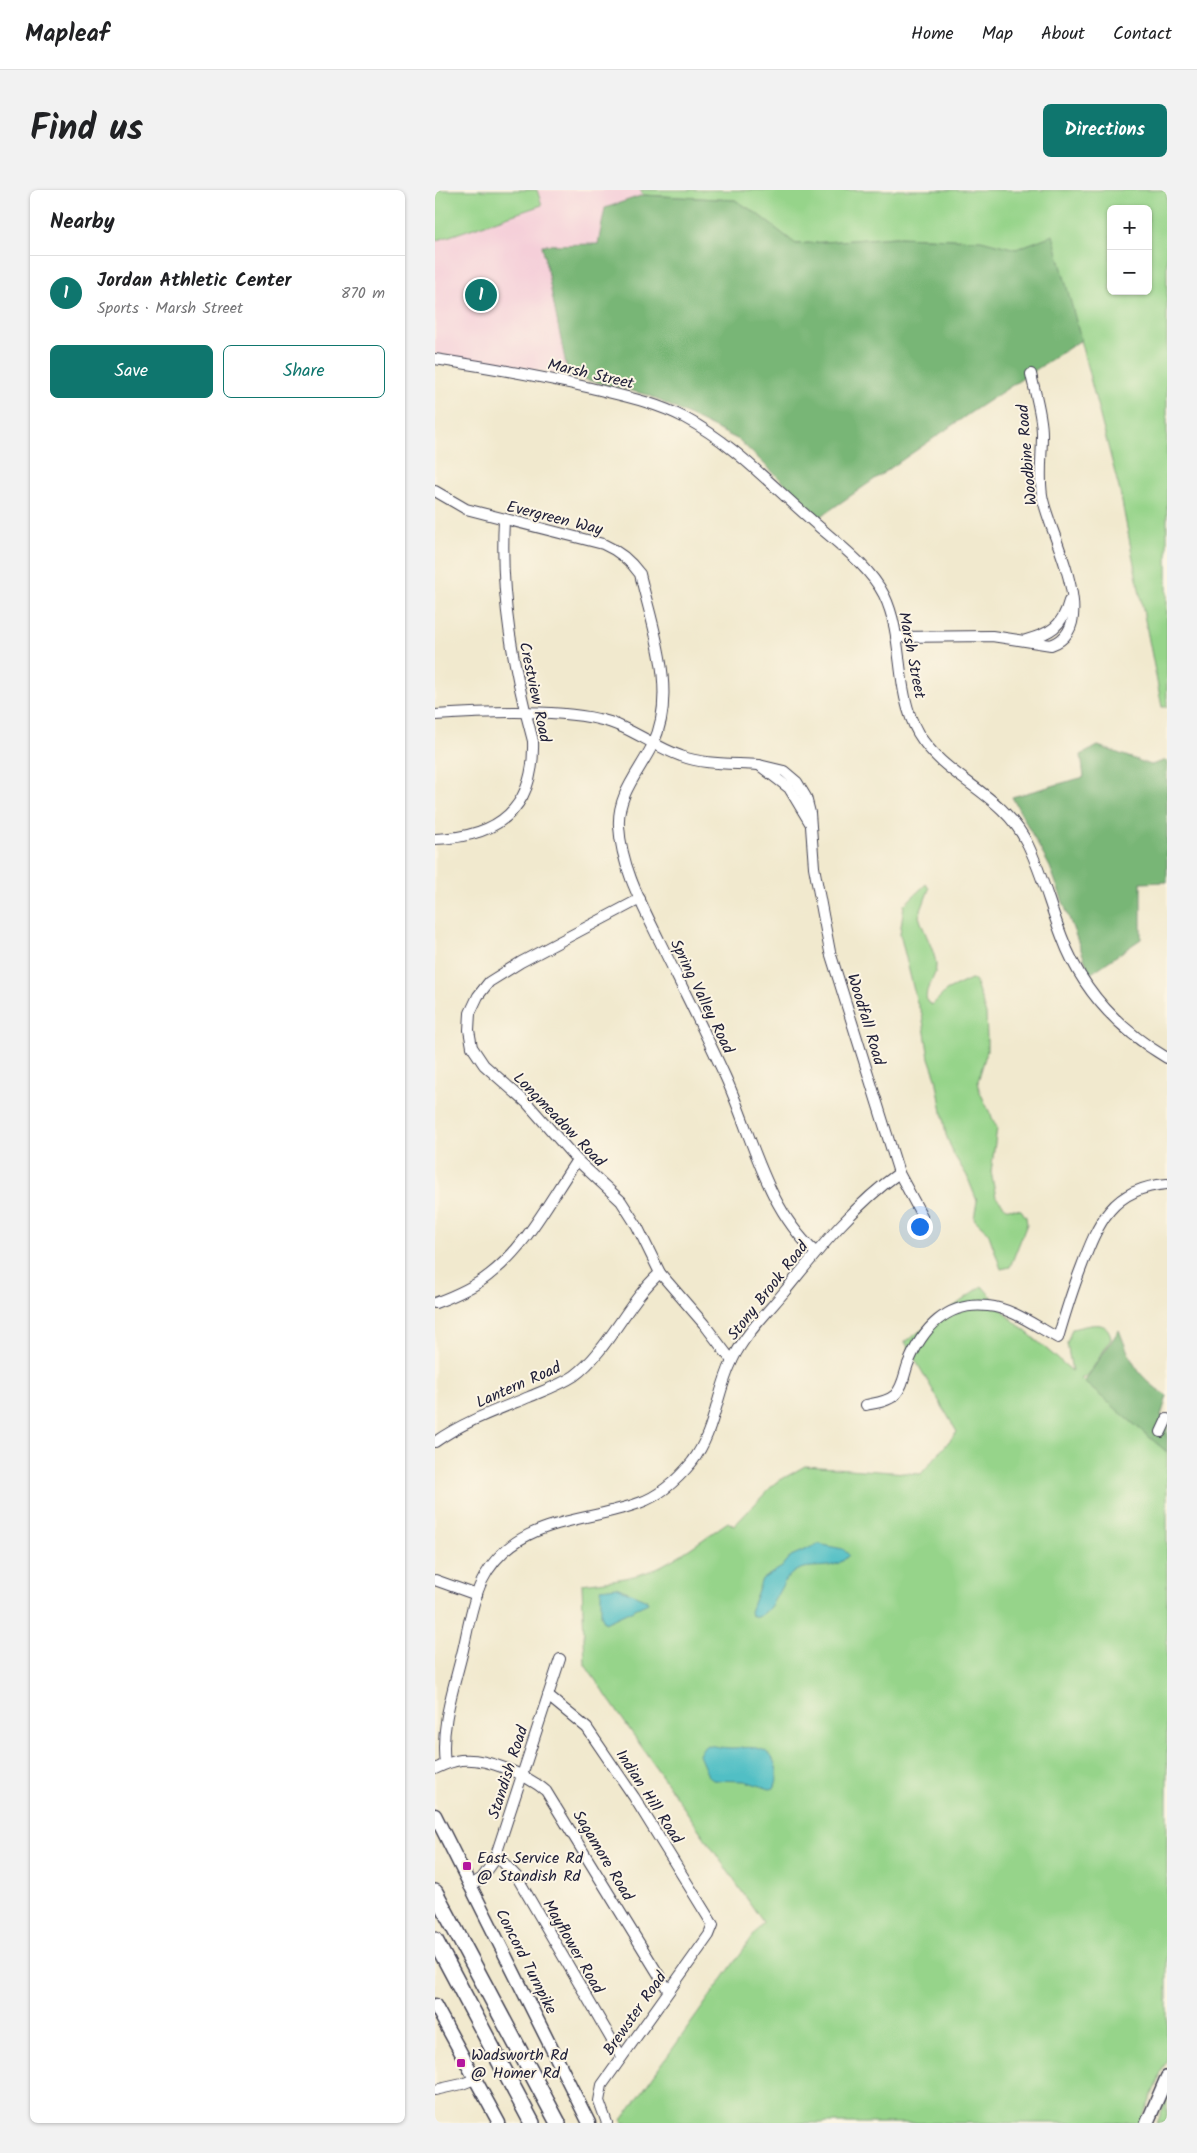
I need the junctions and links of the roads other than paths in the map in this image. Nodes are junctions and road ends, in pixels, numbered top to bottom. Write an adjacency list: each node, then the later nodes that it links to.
1 (435, 359): 5 (street, Marsh Street)
2 (1031, 374): 5 (street, Woodbine Road)
3 (435, 491): 4 (street, Evergreen Way)
4 (504, 520): 6 (street, Crestview Road); 8 (street, Evergreen Way)
5 (896, 637): 11 (street, Marsh Street)
6 (525, 714): 7 (street, Woodfall Road); 8 (street, Woodfall Road); 9 (street, Crestview Road)
7 (435, 715)
8 (654, 743): 10 (street, Spring Valley Road); 13 (street, Woodfall Road)
9 (435, 839)
10 (640, 900): 12 (street, Longmeadow Road); 16 (street, Spring Valley Road)
11 (1167, 1058)
12 (577, 1160): 17 (street, Longmeadow Road); 18 (street)
13 (899, 1173): 15 (street, Woodfall Road); 16 (street, Stony Brook Road)
14 (1167, 1184): 20 (street)
15 (923, 1216)
16 (815, 1252): 19 (street, Stony Brook Road)
17 (660, 1272): 19 (street, Longmeadow Road); 23 (street, Lantern Road)
18 (435, 1304)
19 (732, 1361): 25 (street, Stony Brook Road)
20 (866, 1405)
21 (1167, 1419): 22 (street)
22 (1161, 1432)
23 (435, 1442)
24 (435, 1580): 25 (street)
25 (477, 1595): 28 (street, Stony Brook Road)
26 (560, 1659): 27 (street, Standish Road)
27 (548, 1696): 30 (street, Standish Road); 35 (street, Indian Hill Road)
28 (445, 1764): 29 (street, Sagamore Road); 30 (street, Sagamore Road)
29 (435, 1769)
30 (521, 1776): 32 (street, Standish Road); 37 (street, Sagamore Road)
31 (435, 1814): 33 (main road, Concord Turnpike)
32 (496, 1855): 33 (street, Standish Road); 39 (street, Mayflower Road)
33 (469, 1886): 46 (main road, Concord Turnpike)
34 (435, 1892): 45 (highway)
35 (713, 1925): 37 (street, Brewster Road)
36 (435, 1940): 44 (highway)
37 (668, 1990): 39 (street, Brewster Road)
38 (435, 2005): 41 (main road)
39 (621, 2056): 47 (street, Brewster Road)
40 (1167, 2077): 48 (main road)
41 (475, 2078): 42 (street); 43 (main road)
42 (435, 2090)
43 (499, 2123)
44 (532, 2123)
45 (558, 2123)
46 (589, 2123)
47 (607, 2123)
48 (1147, 2123)

